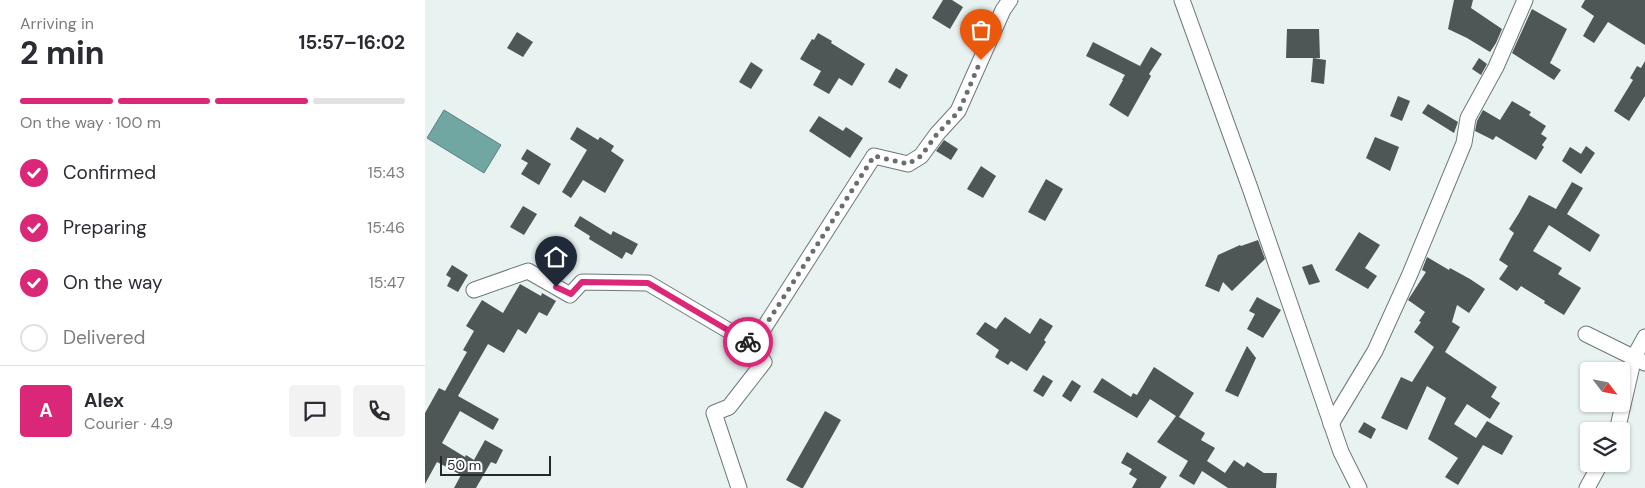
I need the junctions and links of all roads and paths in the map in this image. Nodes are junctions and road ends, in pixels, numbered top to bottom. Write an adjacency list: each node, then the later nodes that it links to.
1 (1010, 0): 7 (street)
2 (1182, 0): 10 (street)
3 (1525, 0): 10 (street)
4 (474, 290): 7 (street)
5 (1586, 334): 8 (street)
6 (1645, 338): 8 (street)
7 (753, 345): 12 (street)
8 (1640, 360): 9 (street)
9 (1620, 422)
10 (1331, 424): 13 (street)
11 (1596, 472): 14 (street)
12 (739, 488)
13 (1359, 488)
14 (1587, 488)

